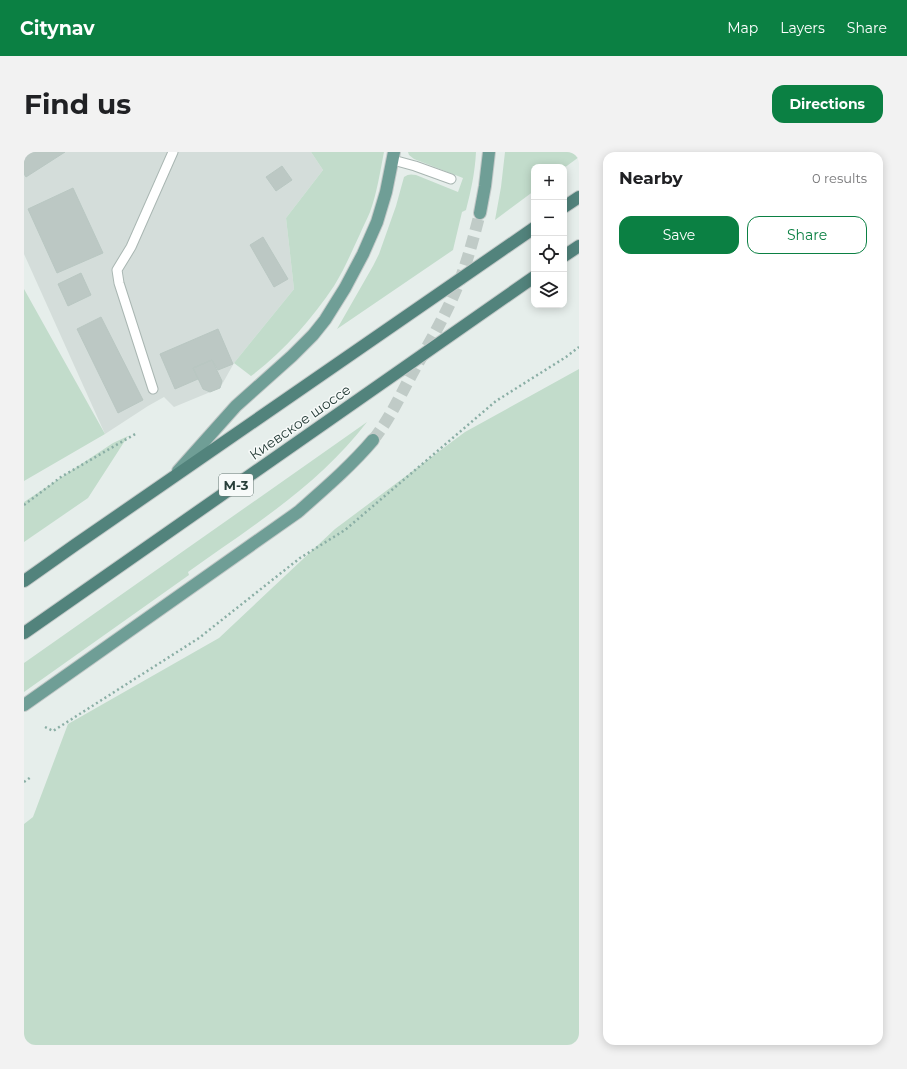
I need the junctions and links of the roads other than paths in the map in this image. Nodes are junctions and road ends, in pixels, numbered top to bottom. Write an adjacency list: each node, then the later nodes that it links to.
1 (173, 152): 12 (lane)
2 (489, 152): 7 (main road)
3 (393, 156): 4 (lane); 14 (main road)
4 (451, 179)
5 (579, 197): 6 (highway)
6 (567, 205)
7 (480, 213)
8 (531, 230): 14 (highway, Киевское шоссе)
9 (579, 246): 10 (highway)
10 (567, 254)
11 (531, 279): 16 (highway, Киевское шоссе / М-3)
12 (153, 389)
13 (373, 440): 17 (main road)
14 (172, 478): 15 (highway, Киевское шоссе)
15 (24, 581)
16 (24, 633)
17 (24, 705)

